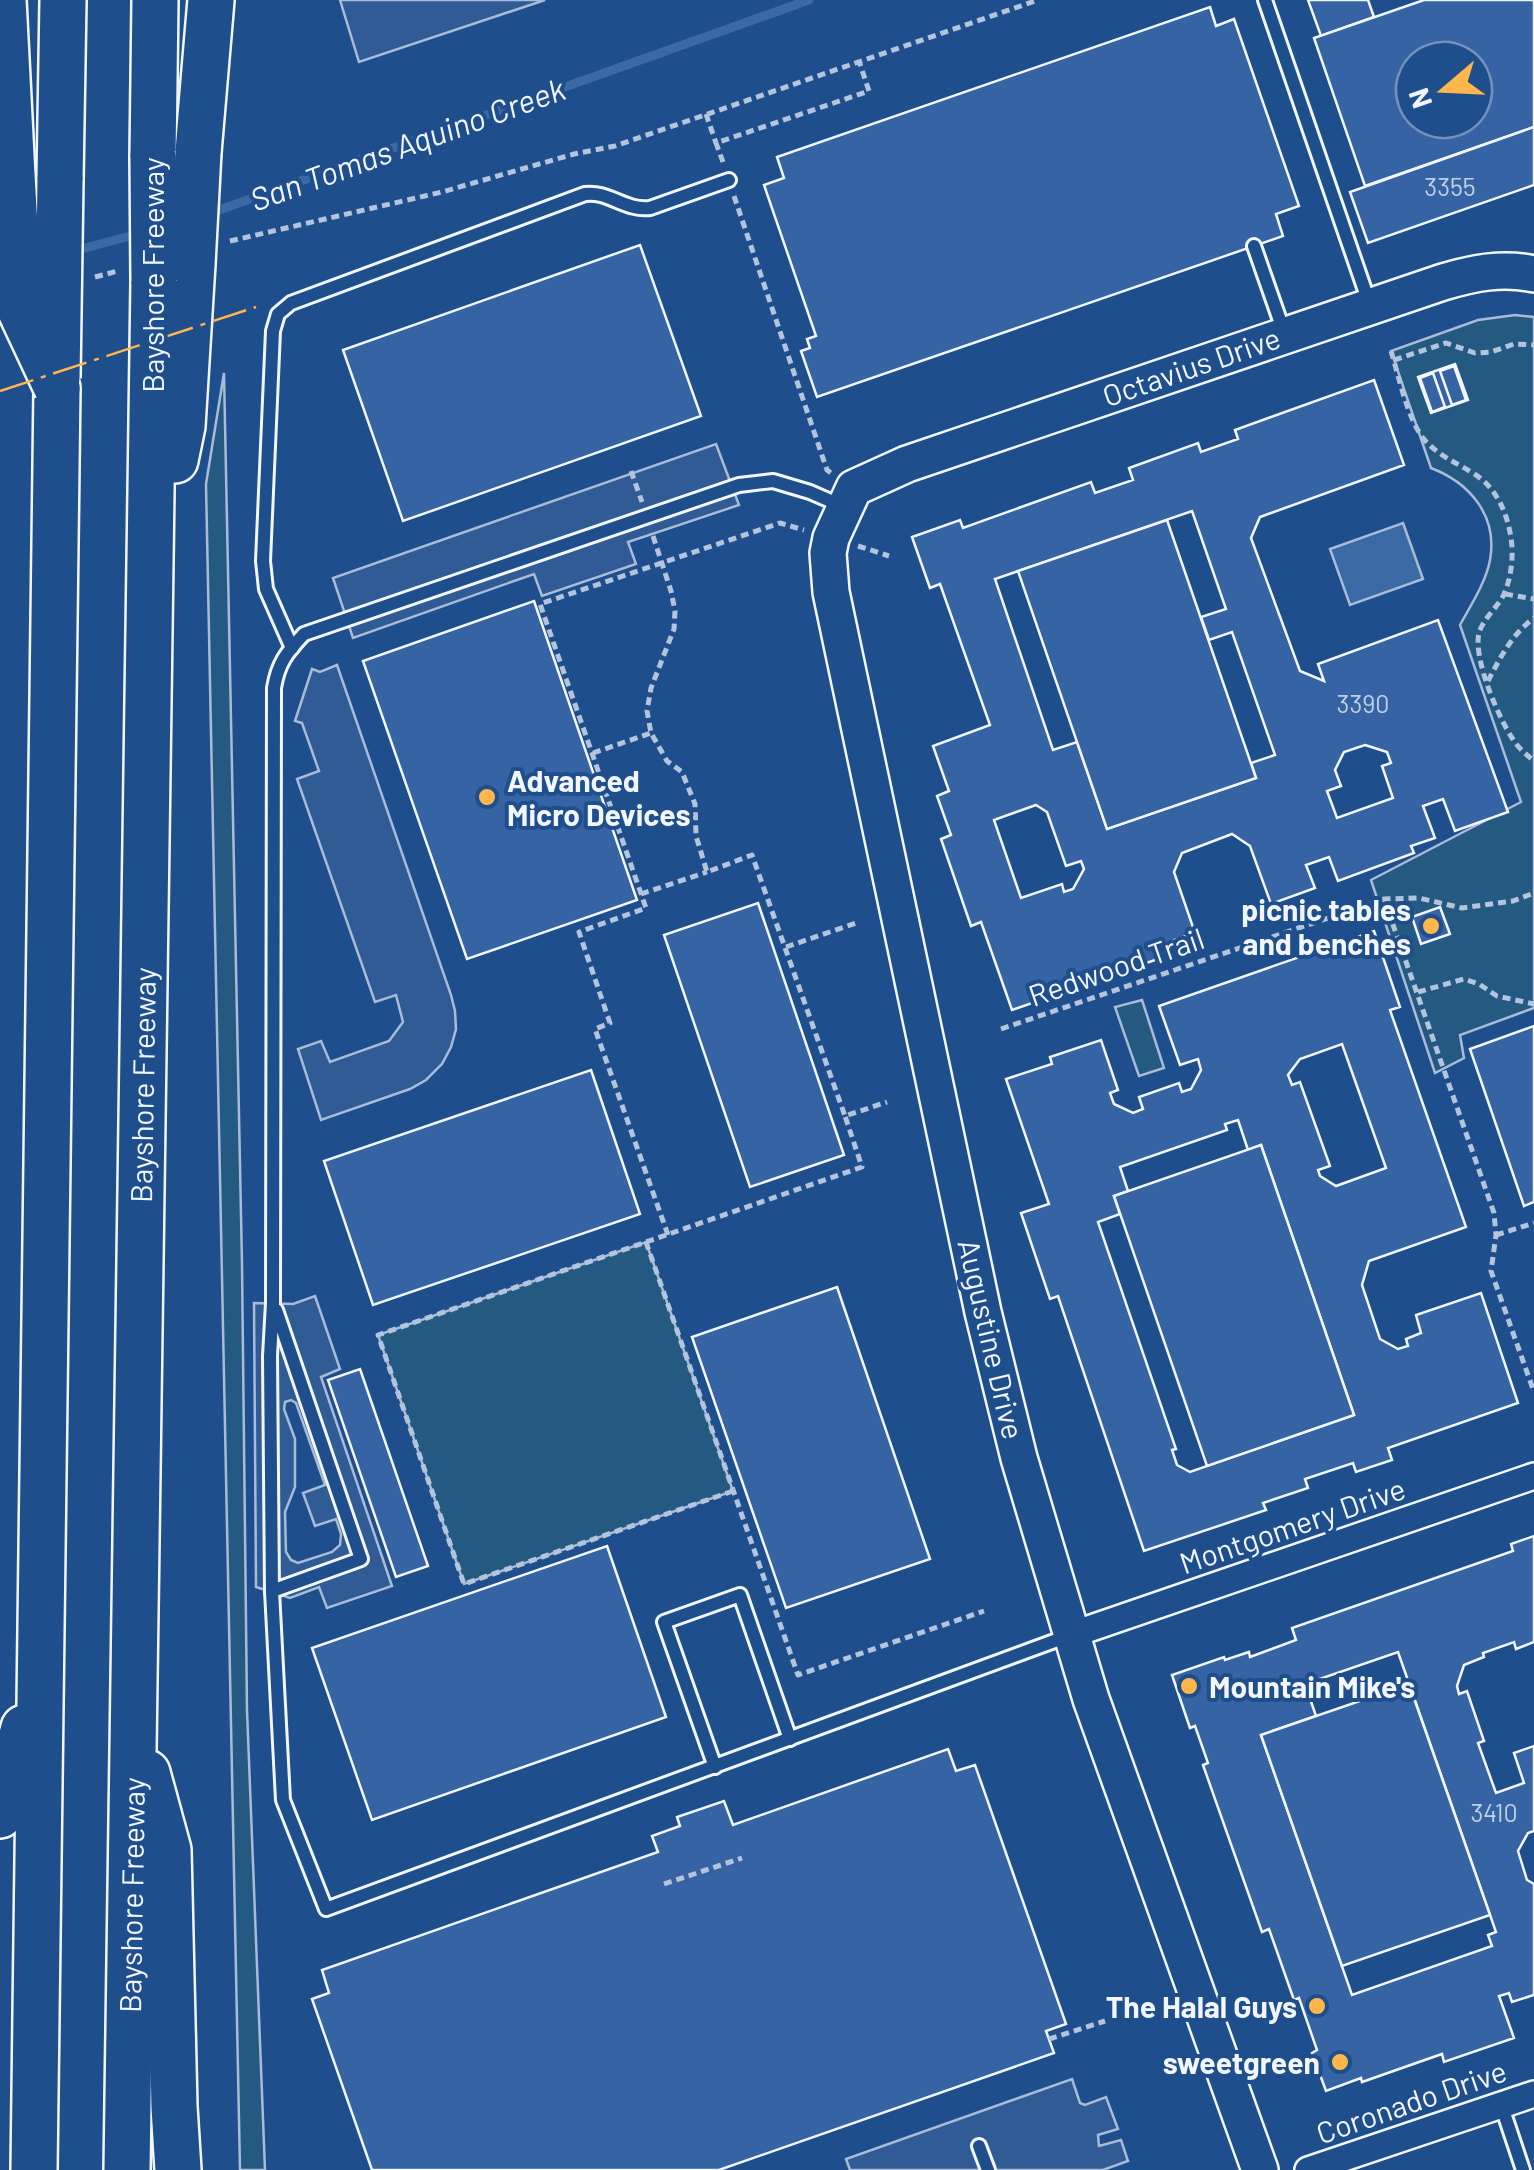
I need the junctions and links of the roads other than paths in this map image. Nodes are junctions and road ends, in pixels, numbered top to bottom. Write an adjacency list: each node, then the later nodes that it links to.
1 (3, 0): 12 (highway, bridge)
2 (62, 0): 12 (highway, bridge)
3 (154, 0): 8 (highway, Bayshore Freeway, bridge)
4 (211, 0): 8 (highway, bridge)
5 (1265, 0): 10 (lane)
6 (729, 180): 14 (lane)
7 (1254, 246): 11 (lane)
8 (173, 272): 20 (highway, Bayshore Freeway)
9 (1534, 274): 10 (street, Octavius Drive)
10 (1370, 306): 11 (street, Octavius Drive)
11 (1284, 334): 13 (street, Octavius Drive)
12 (57, 388): 19 (highway)
13 (843, 511): 14 (lane); 18 (street, Augustine Drive)
14 (292, 648): 15 (lane)
15 (273, 1303): 17 (lane); 17 (lane)
16 (1534, 1476): 18 (street, Montgomery Drive)
17 (272, 1591): 22 (lane)
18 (1071, 1635): 21 (lane); 31 (street, Augustine Drive)
19 (39, 1678): 23 (highway); 27 (highway)
20 (133, 1718): 28 (highway, Bayshore Freeway); 29 (highway)
21 (790, 1739): 22 (lane); 22 (lane)
22 (715, 1766)
23 (0, 1816)
24 (1534, 2094): 25 (street, Coronado Drive)
25 (1501, 2104): 32 (street, Coronado Drive); 33 (lane)
26 (979, 2146): 30 (lane)
27 (34, 2170)
28 (126, 2170)
29 (178, 2170)
30 (988, 2170)
31 (1260, 2170)
32 (1308, 2170)
33 (1524, 2170)

